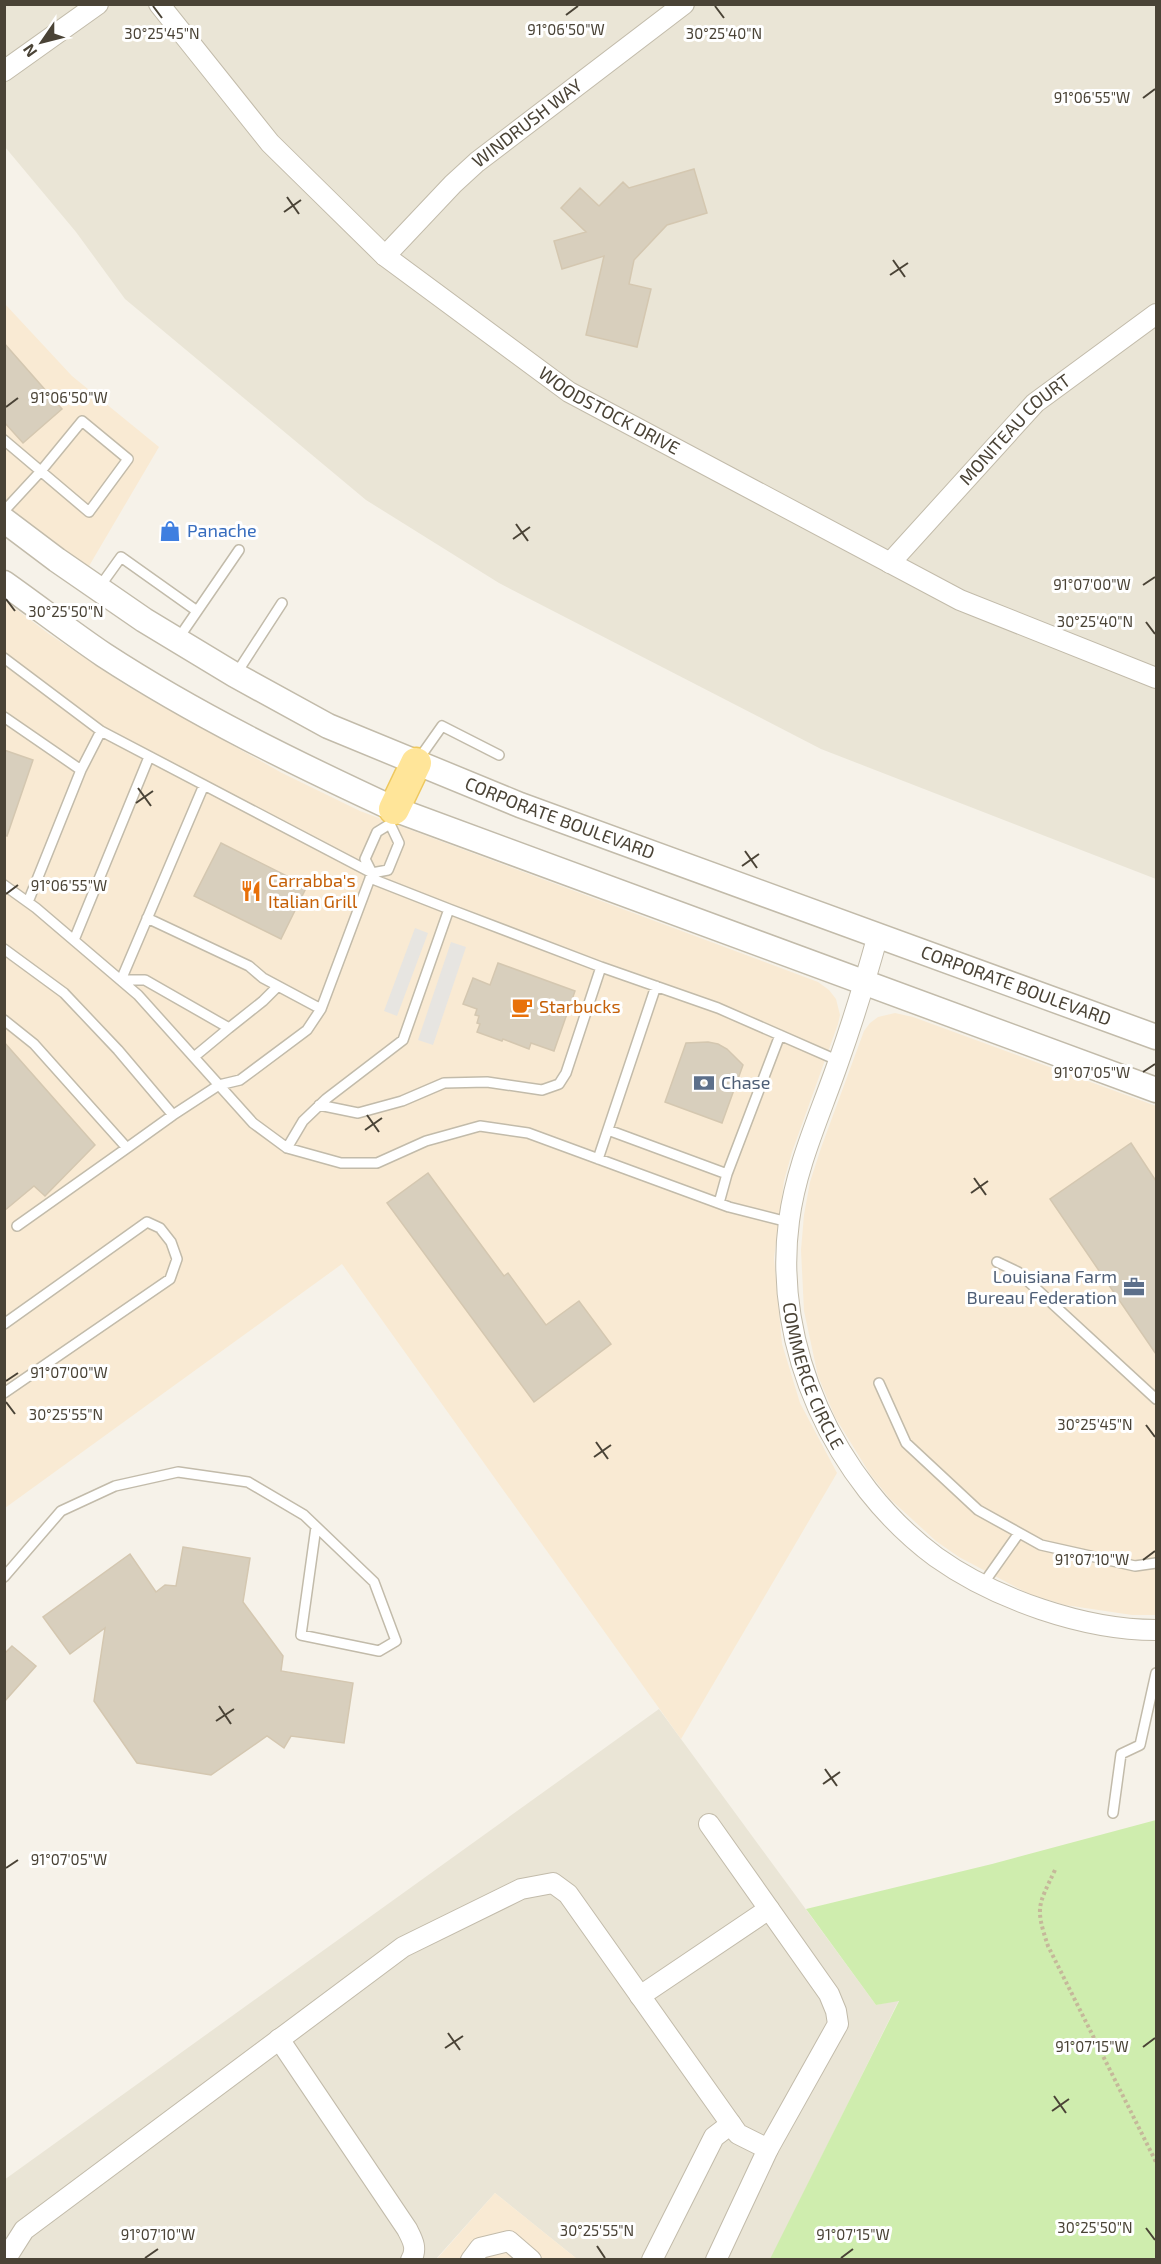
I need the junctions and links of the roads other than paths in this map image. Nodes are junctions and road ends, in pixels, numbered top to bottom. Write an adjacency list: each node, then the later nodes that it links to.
1 (98, 4): 4 (street)
2 (159, 4): 5 (street, WOODSTOCK DRIVE)
3 (684, 4): 5 (street, WINDRUSH WAY)
4 (4, 71)
5 (385, 256): 12 (street, WOODSTOCK DRIVE)
6 (1156, 314): 12 (street, MONITEAU COURT)
7 (4, 440): 8 (lane)
8 (41, 471): 8 (lane); 9 (lane)
9 (4, 511)
10 (4, 520): 14 (street, CORPORATE BOULEVARD)
11 (239, 550): 16 (lane)
12 (890, 563): 20 (street, WOODSTOCK DRIVE)
13 (4, 583): 28 (street)
14 (98, 589): 16 (lane); 17 (street, CORPORATE BOULEVARD)
15 (282, 603): 19 (lane)
16 (197, 611): 17 (lane)
17 (177, 640): 19 (street, CORPORATE BOULEVARD)
18 (4, 658): 22 (lane)
19 (235, 675): 25 (street, CORPORATE BOULEVARD)
20 (1156, 678)
21 (4, 717): 26 (lane)
22 (100, 731): 24 (lane); 26 (lane)
23 (499, 755): 25 (lane)
24 (149, 756): 27 (lane); 35 (lane)
25 (416, 763): 28 (main road); 34 (street, CORPORATE BOULEVARD)
26 (81, 770): 31 (lane)
27 (204, 785): 29 (lane); 33 (lane)
28 (392, 817): 29 (lane); 29 (lane); 39 (street)
29 (371, 876): 32 (lane); 42 (lane)
30 (4, 885): 31 (lane)
31 (28, 902): 35 (lane)
32 (449, 909): 37 (lane); 51 (lane)
33 (147, 918): 38 (lane); 40 (lane)
34 (878, 935): 39 (street, COMMERCE CIRCLE); 46 (street, CORPORATE BOULEVARD)
35 (74, 940): 38 (lane)
36 (4, 949): 52 (lane)
37 (602, 967): 41 (lane); 51 (lane)
38 (121, 980): 44 (lane); 47 (lane)
39 (865, 982): 48 (street, COMMERCE CIRCLE); 50 (street)
40 (278, 986): 42 (lane); 44 (lane)
41 (656, 986): 45 (lane); 53 (lane)
42 (321, 1009): 49 (lane)
43 (4, 1020): 54 (lane)
44 (229, 1028): 47 (lane)
45 (780, 1035): 48 (lane); 57 (lane)
46 (1156, 1037)
47 (194, 1057): 49 (lane)
48 (839, 1061): 59 (street, COMMERCE CIRCLE)
49 (219, 1085): 52 (lane); 55 (lane)
50 (1156, 1090)
51 (319, 1105): 55 (lane)
52 (173, 1115): 54 (lane)
53 (608, 1130): 56 (lane); 57 (lane)
54 (127, 1148): 60 (lane)
55 (287, 1148): 56 (lane)
56 (598, 1159): 58 (lane)
57 (728, 1174): 58 (lane)
58 (719, 1203): 59 (lane)
59 (789, 1222): 70 (street, COMMERCE CIRCLE)
60 (17, 1226)
61 (997, 1262): 65 (lane)
62 (4, 1324): 64 (lane)
63 (879, 1383): 67 (lane)
64 (4, 1393)
65 (1156, 1399)
66 (316, 1527): 66 (lane); 69 (lane)
67 (1019, 1533): 68 (lane); 70 (lane)
68 (1156, 1563)
69 (4, 1577)
70 (983, 1584): 71 (street, COMMERCE CIRCLE)
71 (1156, 1630)
72 (1156, 1673): 73 (lane)
73 (1113, 1813)
74 (710, 1824): 75 (street)
75 (769, 1909): 76 (street); 79 (street)
76 (640, 1996): 77 (street); 78 (street)
77 (279, 2039): 80 (street); 81 (street)
78 (731, 2124): 79 (street); 84 (street)
79 (768, 2149): 85 (street)
80 (5, 2259)
81 (411, 2259)
82 (471, 2259): 83 (street)
83 (531, 2259)
84 (652, 2259)
85 (716, 2259)

